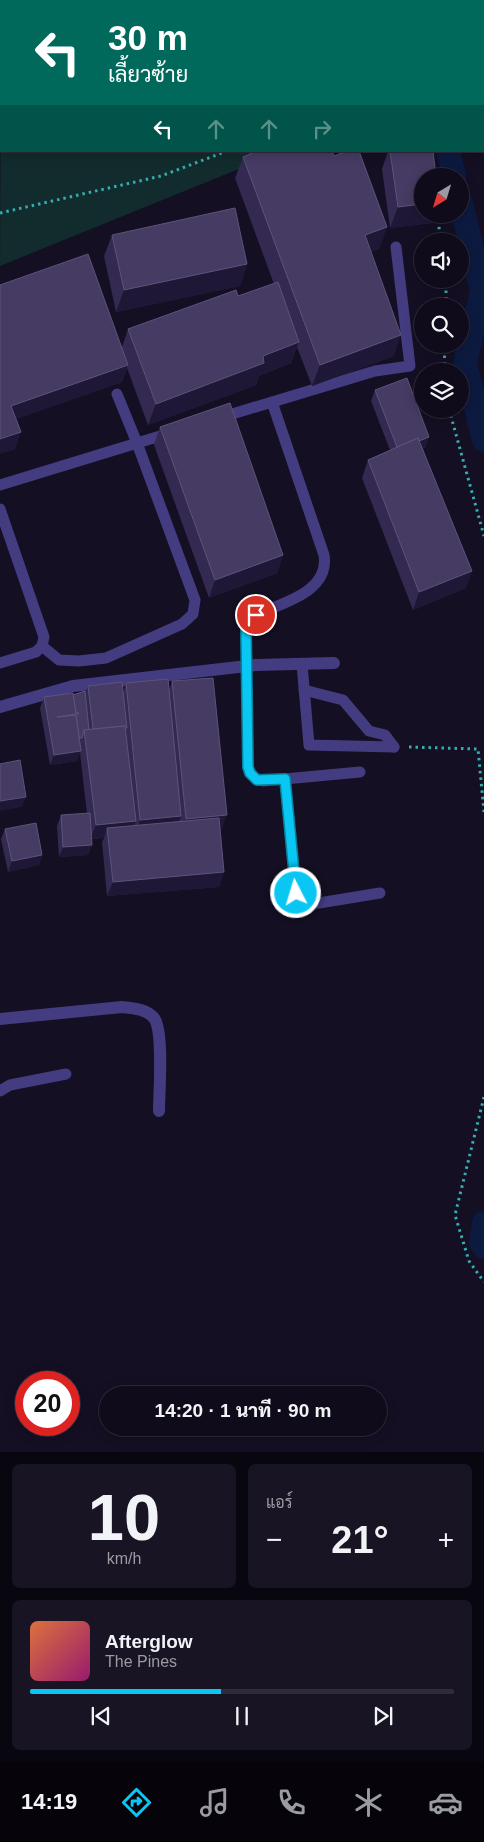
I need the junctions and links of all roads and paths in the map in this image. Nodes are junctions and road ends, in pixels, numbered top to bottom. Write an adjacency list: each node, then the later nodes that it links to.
1 (224, 152): 2 (path)
2 (0, 213)
3 (396, 247): 5 (lane)
4 (117, 394): 9 (lane)
5 (272, 402): 7 (lane); 17 (lane)
6 (451, 418): 12 (path)
7 (209, 421)
8 (182, 429): 9 (lane)
9 (137, 443): 10 (lane); 13 (lane)
10 (0, 485)
11 (0, 509): 13 (lane)
12 (484, 536)
13 (42, 646): 14 (lane)
14 (0, 663)
15 (334, 663): 16 (street)
16 (302, 664): 17 (street); 18 (lane)
17 (245, 666): 19 (street); 24 (lane)
18 (304, 690): 20 (lane); 20 (lane)
19 (0, 707)
20 (394, 746): 22 (path)
21 (484, 757): 22 (path)
22 (479, 759): 25 (path)
23 (360, 772): 24 (lane)
24 (285, 779): 26 (lane)
25 (484, 812)
26 (380, 893)
27 (0, 1019): 31 (street)
28 (66, 1074): 29 (lane)
29 (0, 1091)
30 (484, 1097): 32 (path)
31 (159, 1111)
32 (484, 1282)

